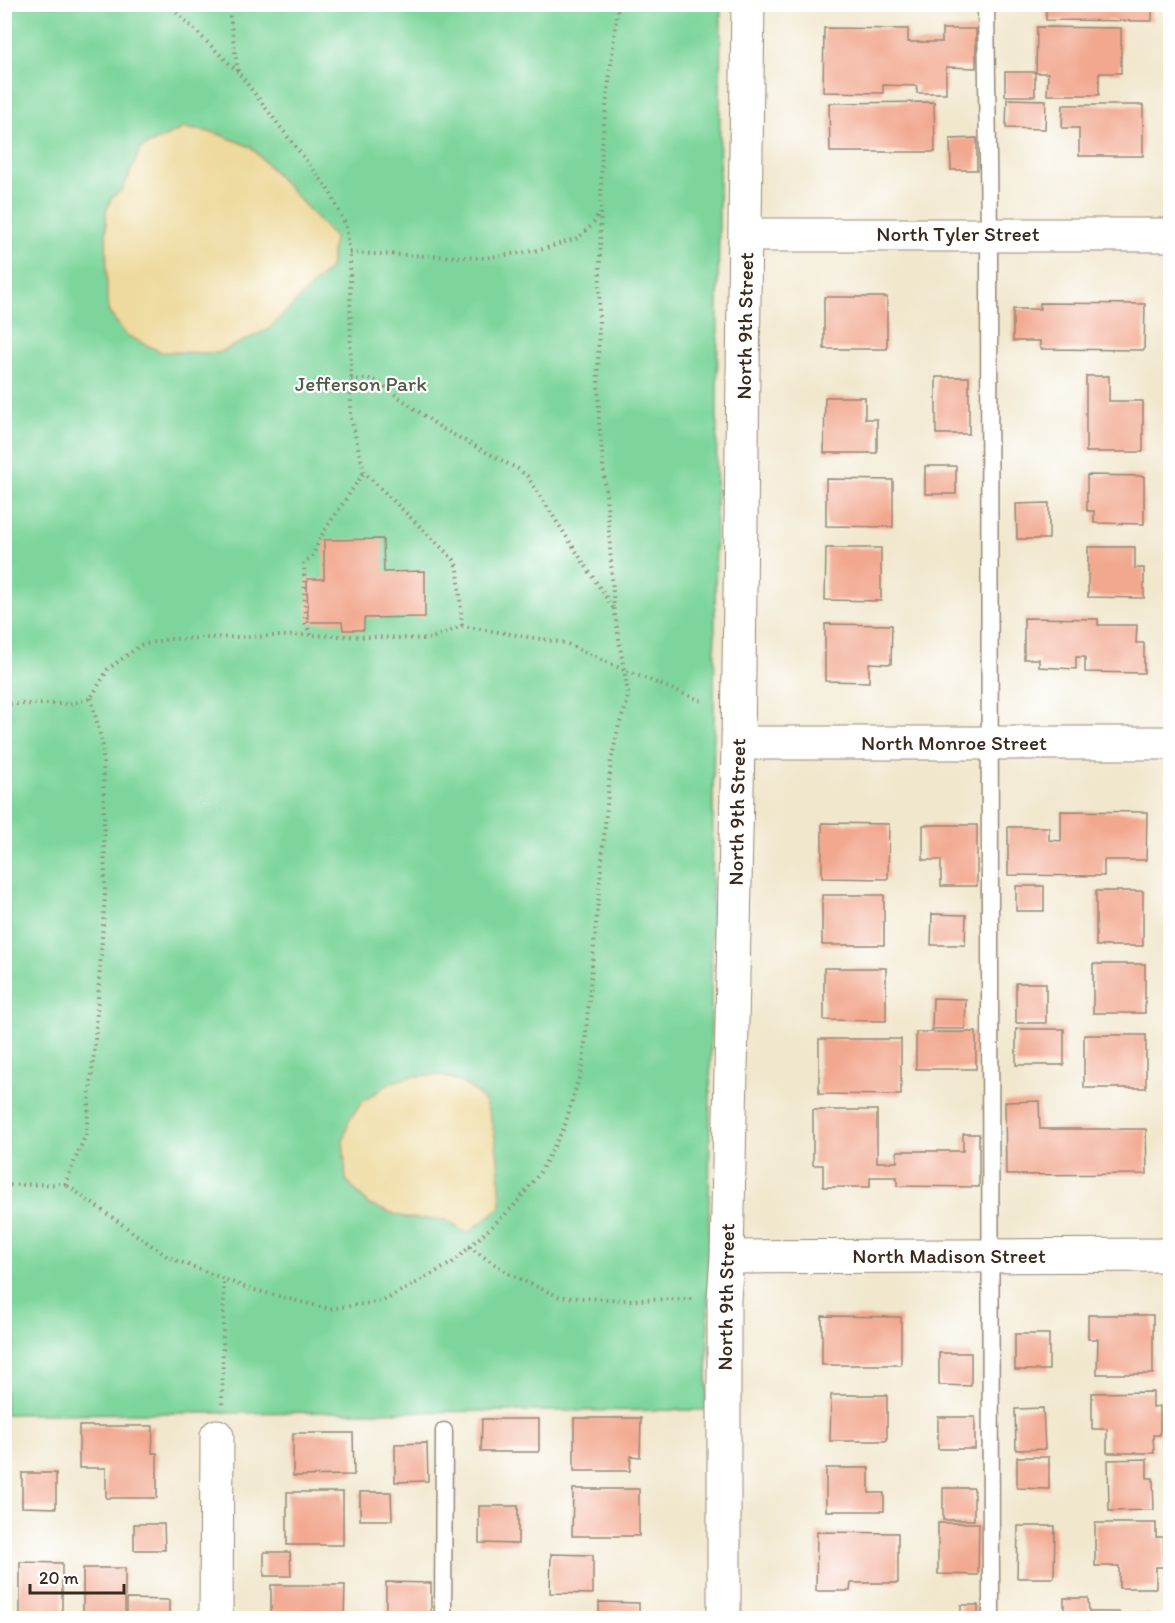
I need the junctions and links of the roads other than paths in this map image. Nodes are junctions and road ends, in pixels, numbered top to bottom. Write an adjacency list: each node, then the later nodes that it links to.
1 (748, 4): 4 (street, North 9th Street)
2 (986, 4): 3 (lane)
3 (989, 234): 4 (street, North Tyler Street); 5 (street, North Tyler Street); 7 (lane)
4 (746, 235): 6 (street, North 9th Street)
5 (1170, 235)
6 (738, 743): 7 (street, North Monroe Street); 11 (street, North 9th Street)
7 (989, 743): 8 (street, North Monroe Street); 9 (lane)
8 (1170, 743)
9 (989, 1255): 10 (street, North Madison Street); 11 (street, North Madison Street); 17 (lane)
10 (1170, 1255)
11 (727, 1257): 16 (street, North 9th Street)
12 (444, 1431): 15 (lane)
13 (217, 1436): 14 (street)
14 (216, 1618)
15 (443, 1618)
16 (724, 1618)
17 (991, 1618)

